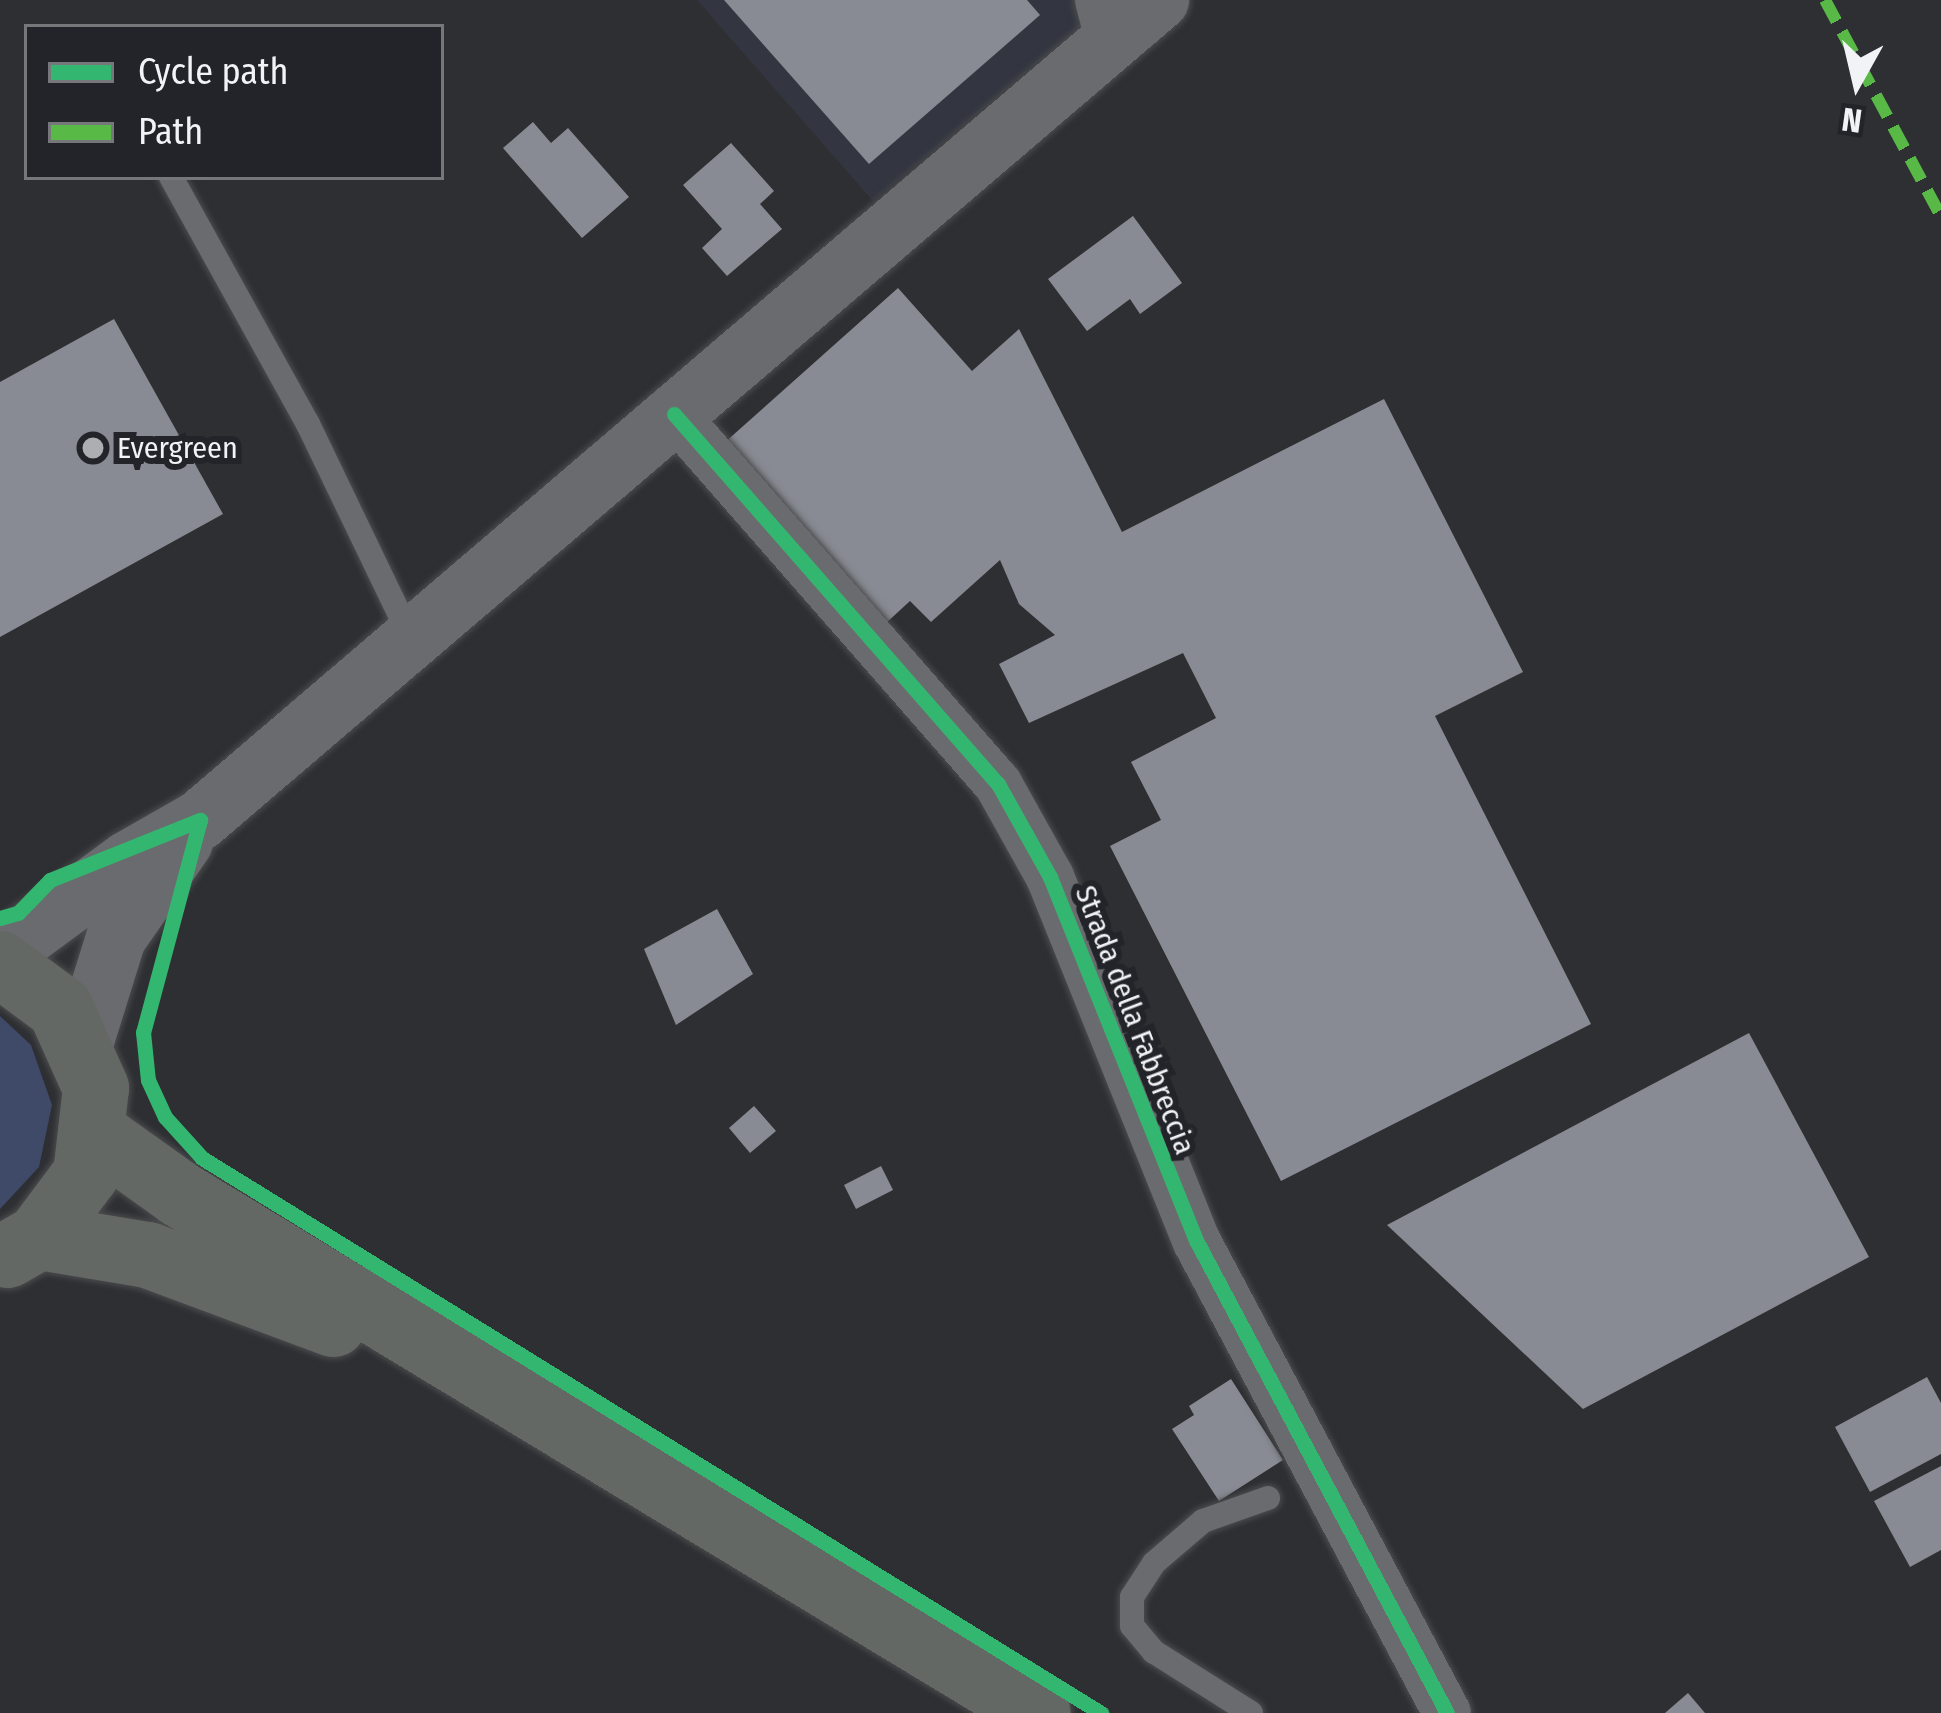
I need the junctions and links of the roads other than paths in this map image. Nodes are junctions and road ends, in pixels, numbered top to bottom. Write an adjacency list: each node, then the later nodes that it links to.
1 (1159, 0): 2 (street)
2 (1104, 21): 4 (street)
3 (173, 180): 5 (lane)
4 (674, 414): 5 (street); 15 (street, Strada della Fabbreccia)
5 (412, 640): 6 (street)
6 (200, 820): 7 (street); 8 (street)
7 (0, 960): 8 (main road)
8 (82, 1043): 9 (main road)
9 (97, 1136): 10 (main road); 11 (main road)
10 (20, 1249): 11 (main road)
11 (526, 1402): 13 (main road)
12 (1268, 1498): 14 (lane)
13 (1038, 1713)
14 (1251, 1713)
15 (1447, 1713)

